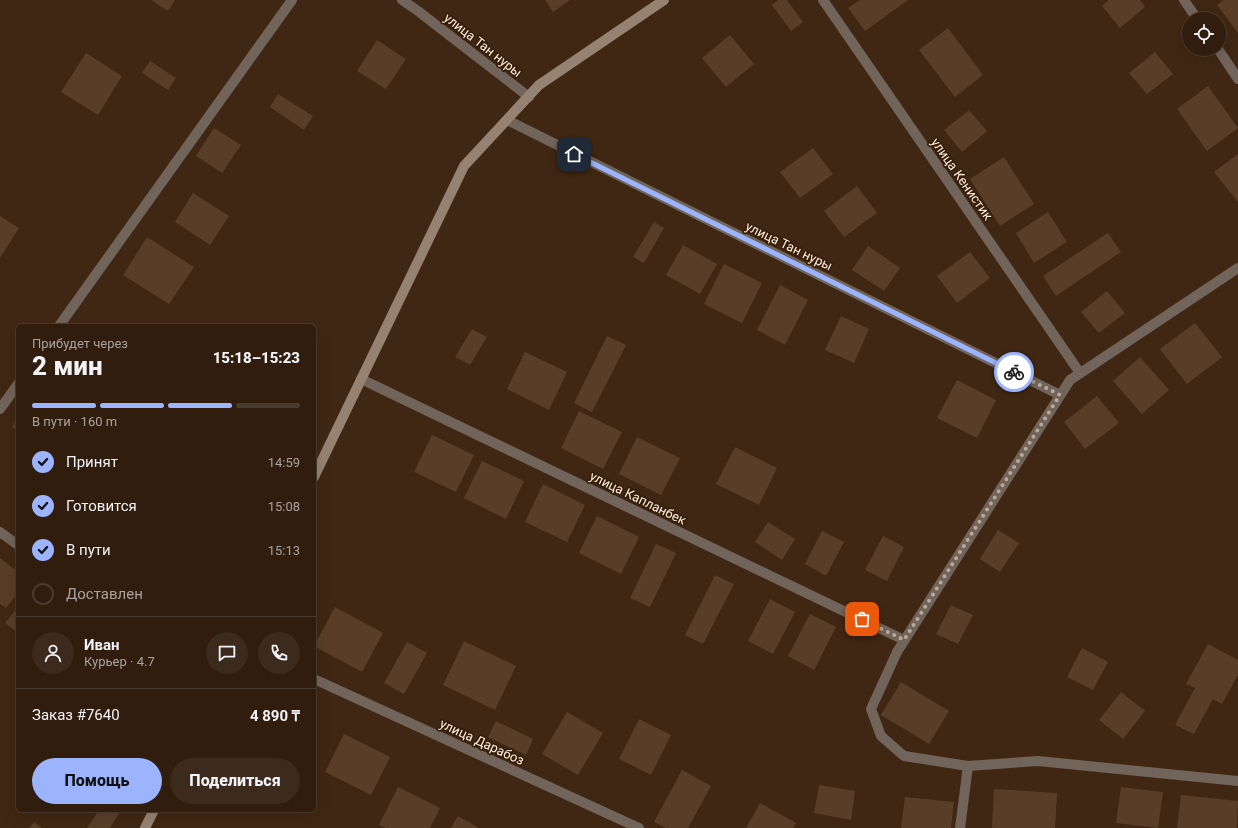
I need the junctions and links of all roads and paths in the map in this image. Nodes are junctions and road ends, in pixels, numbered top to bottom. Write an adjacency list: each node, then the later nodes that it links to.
1 (292, 0): 12 (street)
2 (402, 0): 9 (street, улица Тан нуры)
3 (664, 0): 9 (street)
4 (823, 0): 13 (street, улица Кенистик)
5 (1184, 0): 6 (street)
6 (1192, 12)
7 (1223, 56): 8 (street)
8 (1238, 79)
9 (529, 97): 10 (street)
10 (507, 120): 14 (street); 16 (street, улица Тан нуры)
11 (1238, 268): 13 (street)
12 (60, 324)
13 (1080, 373): 16 (street)
14 (361, 379): 18 (street); 21 (street, улица Капланбек)
15 (16, 387): 17 (street)
16 (1060, 395): 21 (street)
17 (0, 409)
18 (316, 473)
19 (0, 532): 20 (street)
20 (16, 544)
21 (904, 640): 23 (street)
22 (316, 680): 27 (street, улица Дарабоз)
23 (968, 766): 24 (street); 28 (street)
24 (1238, 782)
25 (153, 812): 26 (street)
26 (145, 828)
27 (639, 828)
28 (960, 828)

